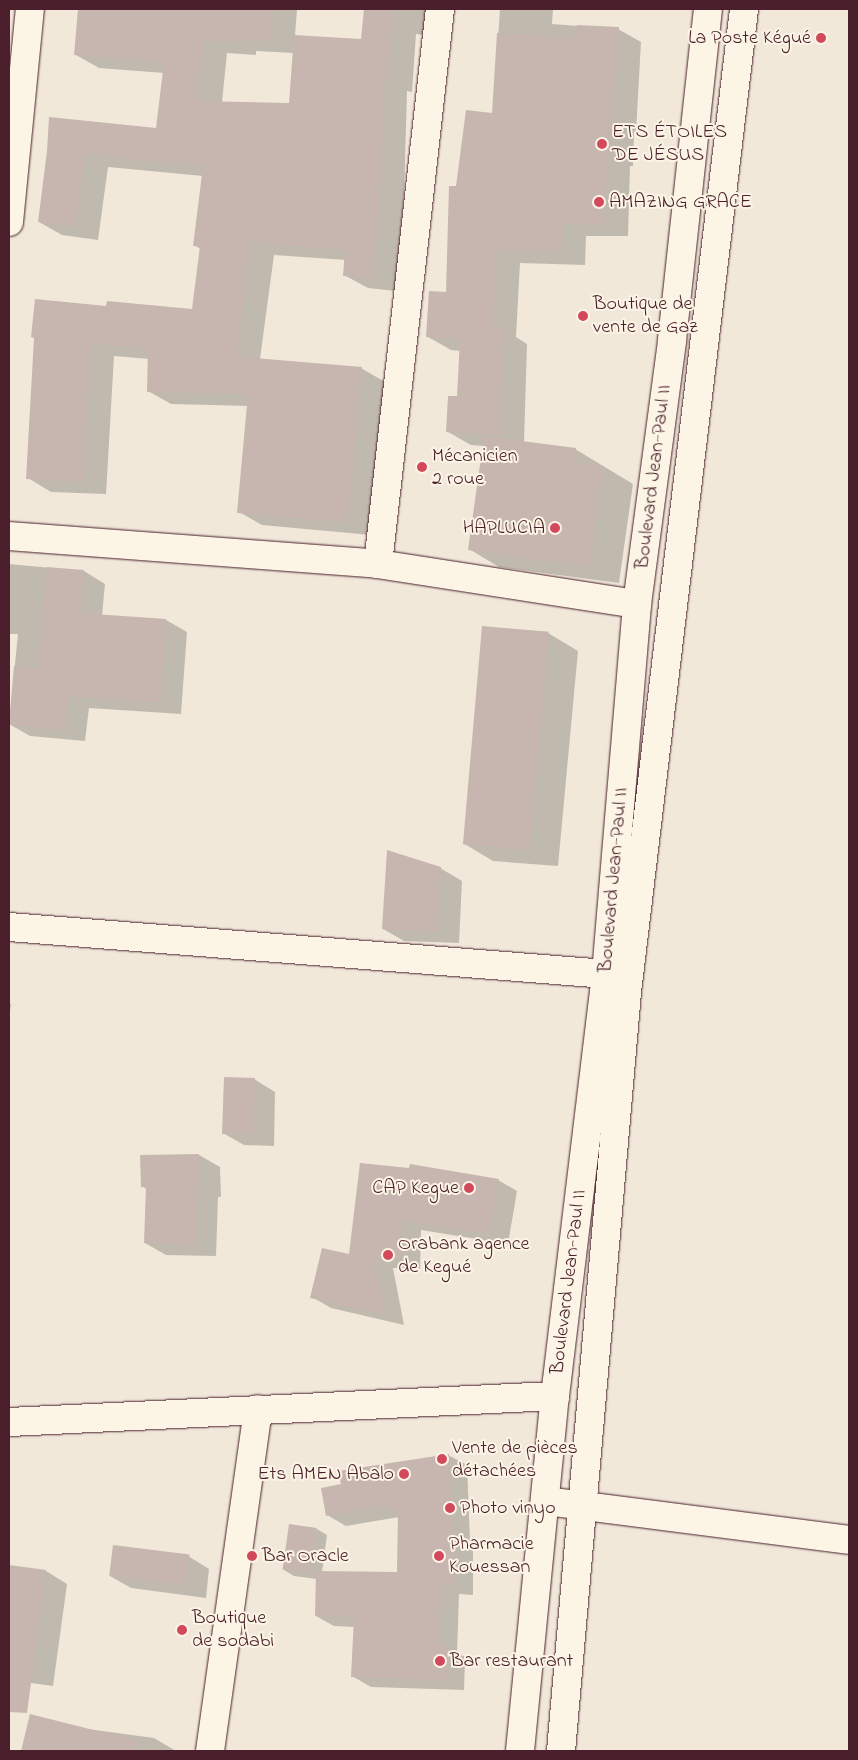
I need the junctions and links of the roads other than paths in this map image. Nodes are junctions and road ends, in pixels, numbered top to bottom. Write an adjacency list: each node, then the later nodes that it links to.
1 (30, 9): 5 (main road)
2 (440, 9): 7 (main road)
3 (708, 9): 8 (main road, Boulevard Jean-Paul II)
4 (744, 9): 15 (main road, Boulevard Jean-Paul II)
5 (9, 222)
6 (9, 536): 7 (main road)
7 (378, 564): 8 (main road)
8 (637, 604): 10 (main road, Boulevard Jean-Paul II)
9 (9, 927): 10 (main road)
10 (606, 974): 11 (main road, Boulevard Jean-Paul II)
11 (555, 1396): 12 (main road); 14 (main road, Boulevard Jean-Paul II)
12 (258, 1409): 13 (main road); 17 (main road)
13 (9, 1422)
14 (546, 1501): 15 (main road); 18 (main road, Boulevard Jean-Paul II)
15 (582, 1506): 16 (main road); 19 (main road, Boulevard Jean-Paul II)
16 (849, 1540)
17 (210, 1751)
18 (520, 1751)
19 (560, 1751)

